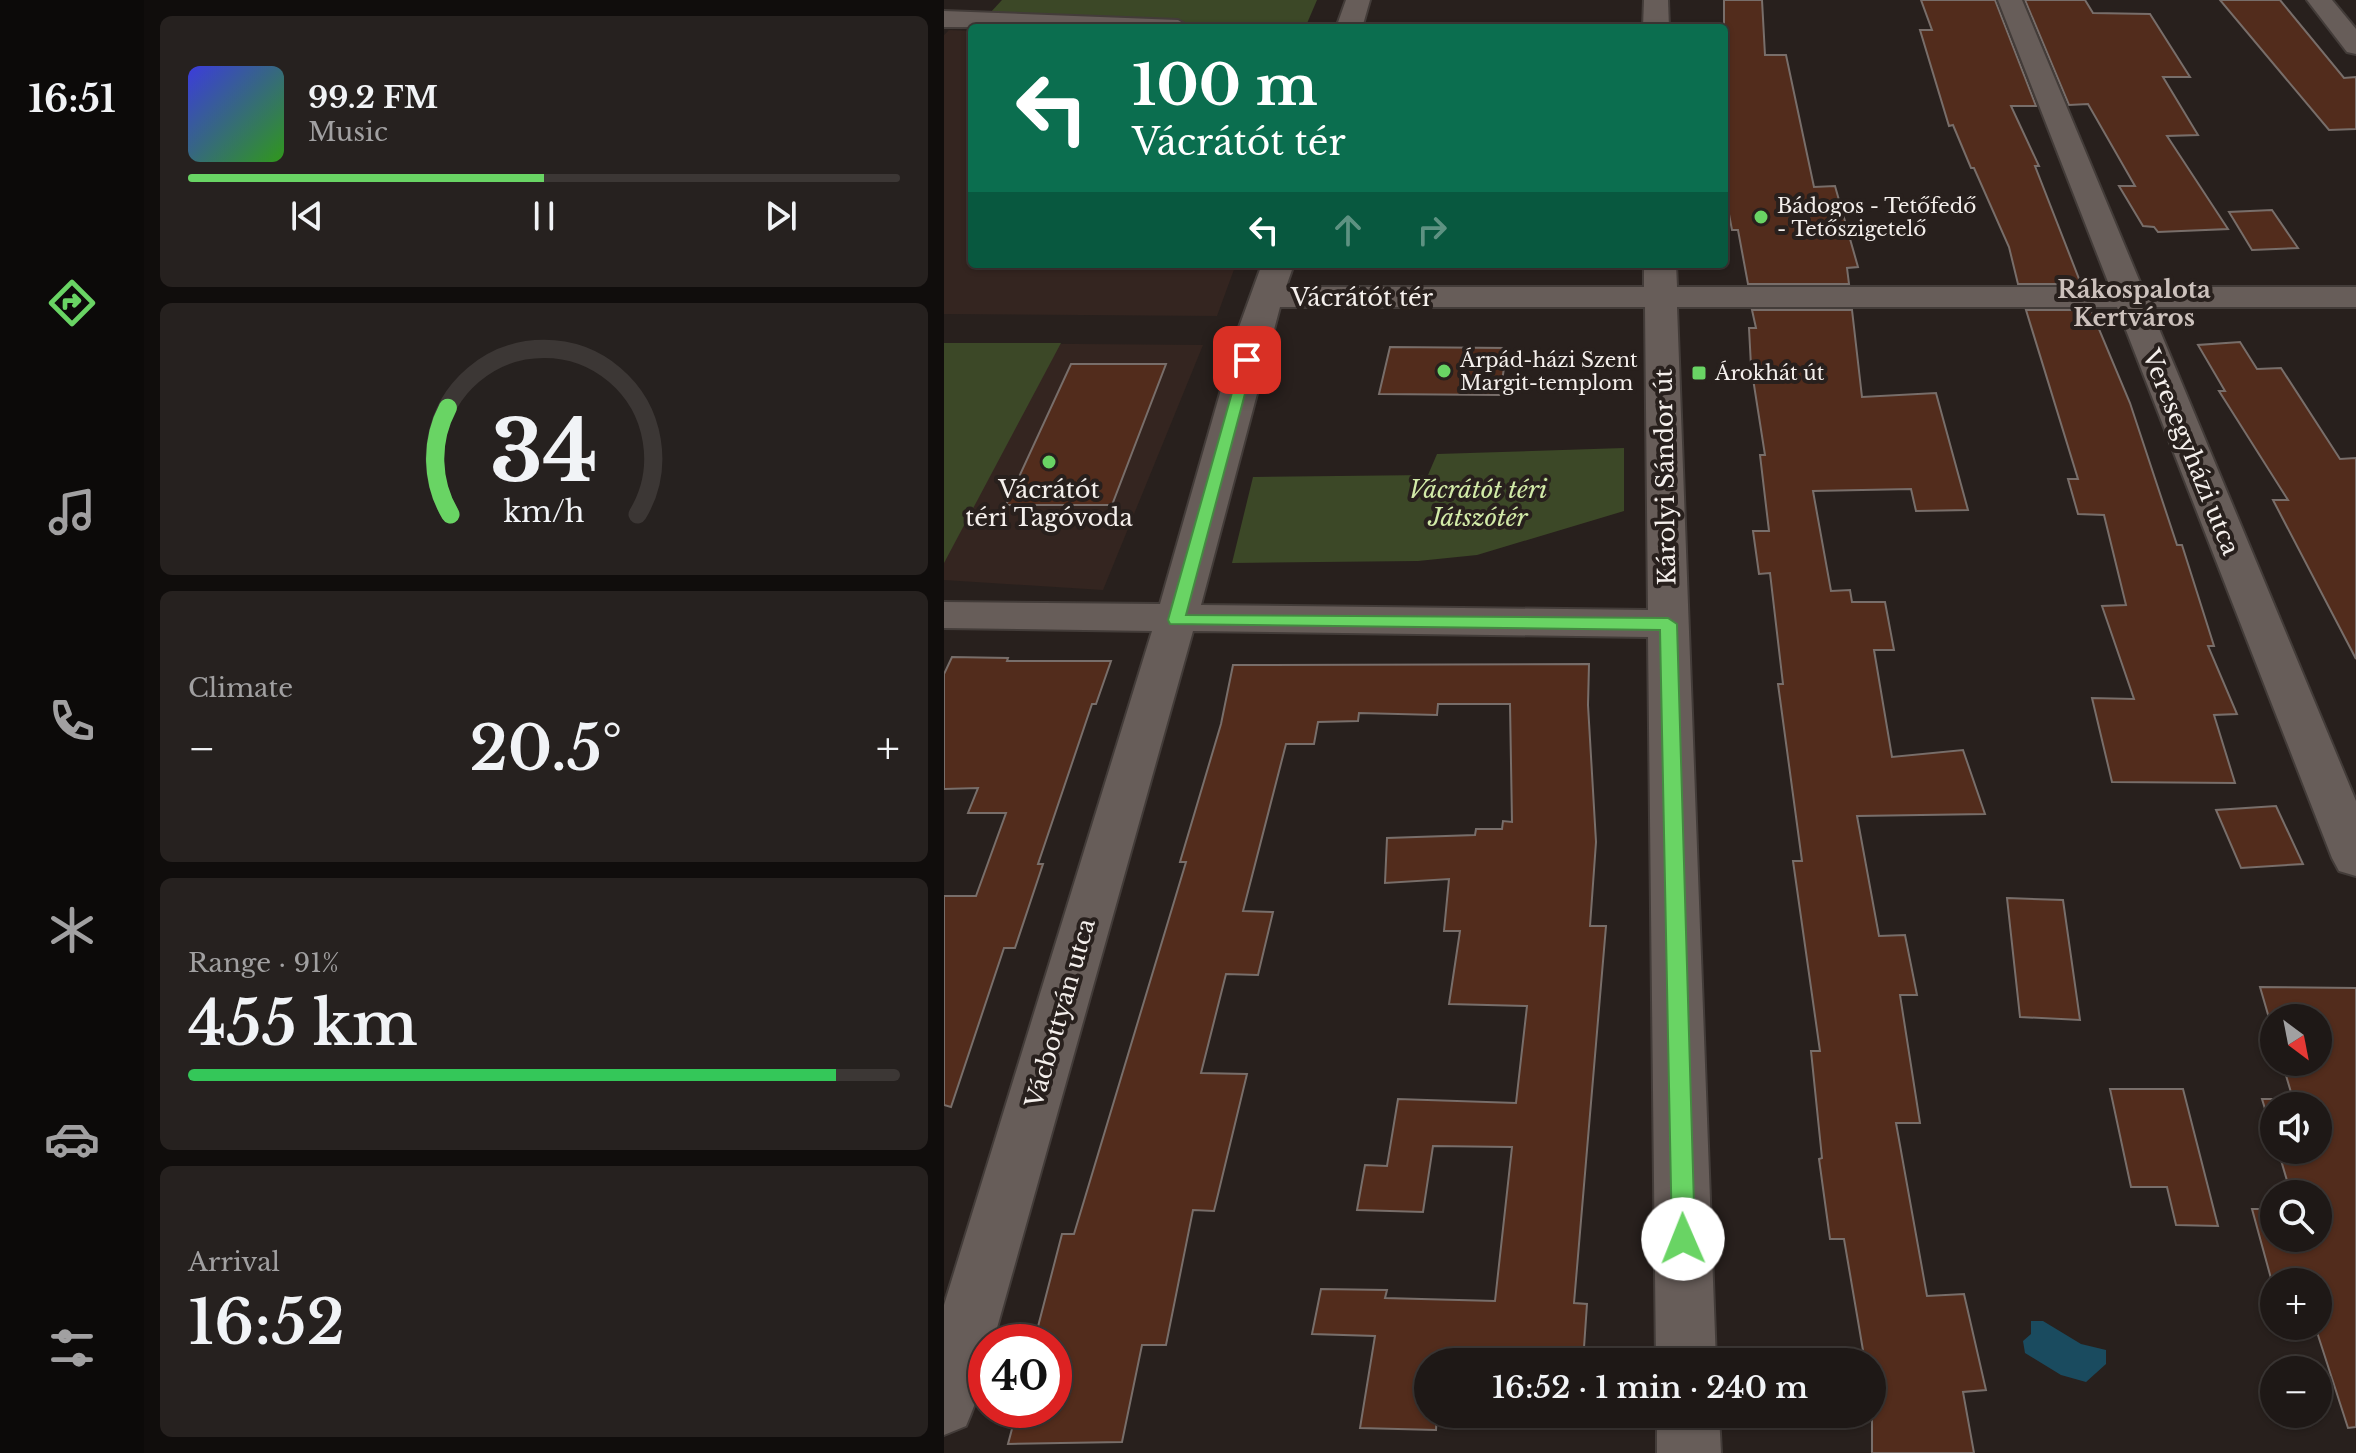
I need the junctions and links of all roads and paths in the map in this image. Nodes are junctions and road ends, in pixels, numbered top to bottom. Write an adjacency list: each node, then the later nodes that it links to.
1 (993, 0): 6 (street)
2 (1656, 0): 8 (street)
3 (2010, 0): 12 (street, Veresegyházi utca)
4 (2319, 0): 9 (street)
5 (944, 19): 6 (street)
6 (972, 20): 7 (street)
7 (1075, 24)
8 (1656, 24)
9 (2356, 46)
10 (1272, 280): 11 (street, Vácrátót tér); 15 (street, Vácrátót tér)
11 (1660, 282): 12 (street); 16 (street, Károlyi Sándor út)
12 (2128, 296): 13 (street); 17 (street, Veresegyházi utca)
13 (2356, 297)
14 (944, 615): 15 (street)
15 (1176, 620): 16 (street); 19 (street, Vácbottyán utca)
16 (1668, 624): 18 (street, Károlyi Sándor út)
17 (2356, 858)
18 (1686, 1348)
19 (944, 1405)
20 (1688, 1428): 21 (street)
21 (1689, 1453)

